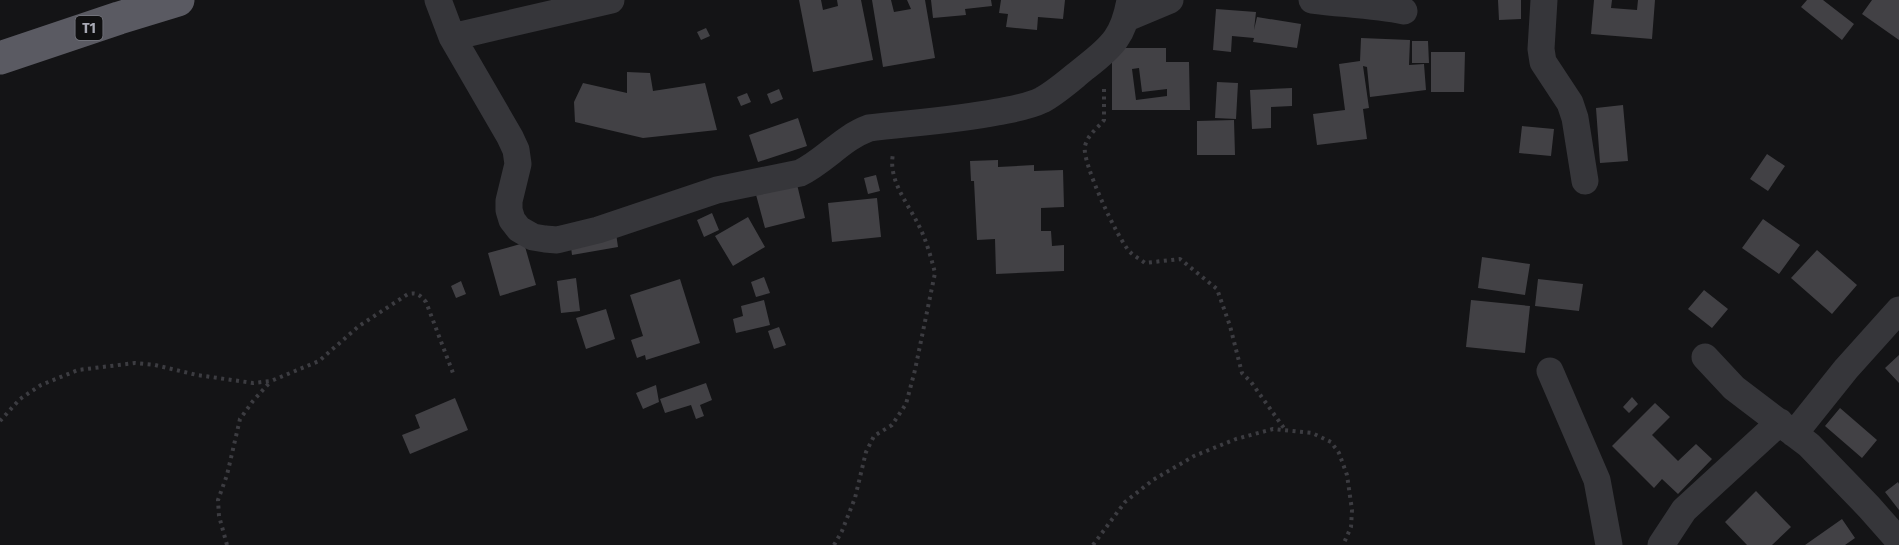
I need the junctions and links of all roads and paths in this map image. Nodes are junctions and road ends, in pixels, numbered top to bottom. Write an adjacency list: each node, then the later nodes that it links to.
1 (178, 0): 11 (highway, T1)
2 (438, 0): 9 (street)
3 (611, 0): 9 (street)
4 (1170, 0): 7 (street)
5 (1312, 0): 8 (street)
6 (1544, 0): 13 (street)
7 (1128, 9): 10 (street)
8 (1404, 11)
9 (452, 37): 12 (street)
10 (1101, 55): 12 (street); 21 (path)
11 (0, 58)
12 (902, 124): 24 (path)
13 (1586, 181)
14 (1899, 310): 20 (street)
15 (1705, 357): 20 (street)
16 (1550, 371): 27 (street)
17 (453, 373): 18 (path)
18 (272, 381): 19 (path); 23 (path)
19 (0, 421)
20 (1787, 428): 22 (street); 28 (street)
21 (1286, 431): 25 (path); 26 (path)
22 (1899, 541)
23 (227, 545)
24 (834, 545)
25 (1094, 545)
26 (1343, 545)
27 (1609, 545)
28 (1661, 545)

